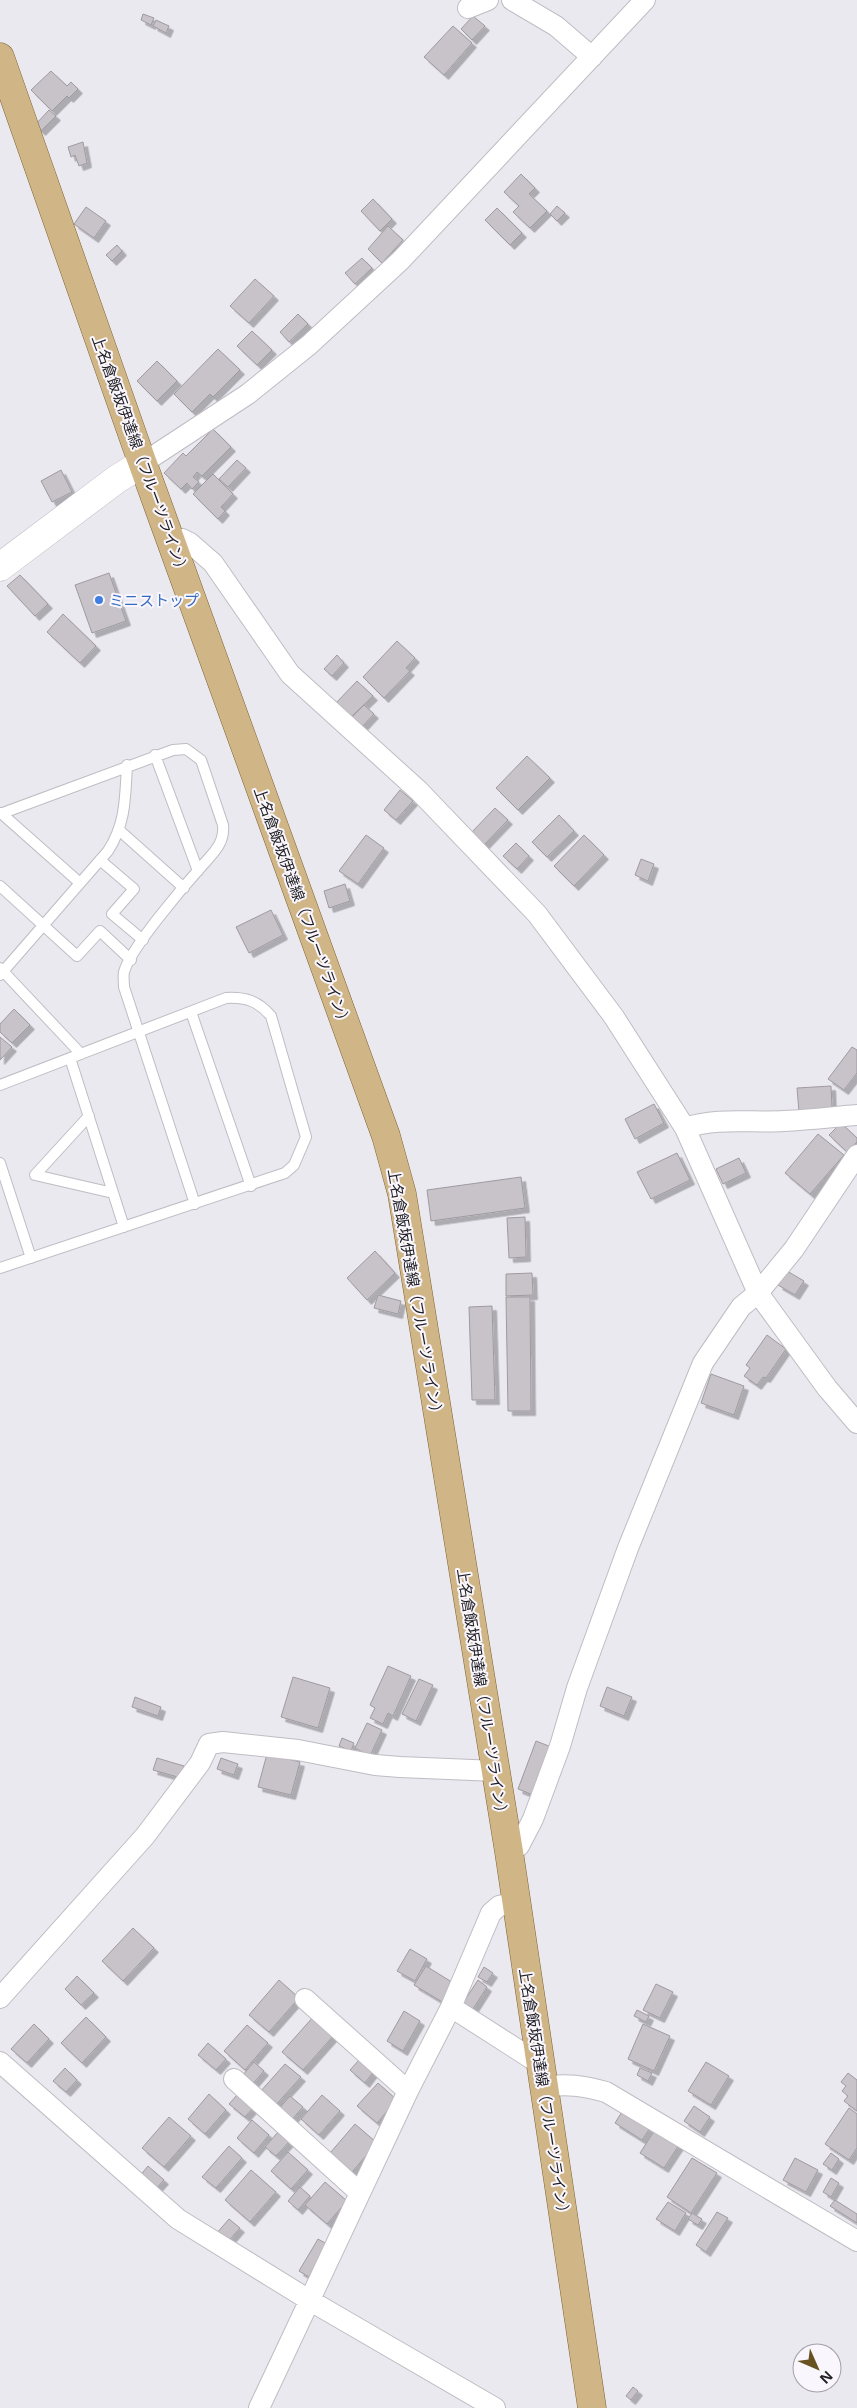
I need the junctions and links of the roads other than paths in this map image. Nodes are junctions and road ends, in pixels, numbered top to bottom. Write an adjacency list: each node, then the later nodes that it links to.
1 (488, 0): 4 (street)
2 (512, 0): 6 (street)
3 (645, 0): 6 (street)
4 (468, 8)
5 (0, 57): 7 (main road, 上名倉飯坂伊達線（フルーツライン）)
6 (592, 58): 7 (street)
7 (143, 463): 8 (main road, 上名倉飯坂伊達線（フルーツライン）); 9 (street)
8 (171, 540): 30 (street); 41 (main road, 上名倉飯坂伊達線（フルーツライン）)
9 (0, 567)
10 (155, 755): 11 (lane); 15 (lane); 15 (lane)
11 (127, 765): 12 (lane); 13 (lane)
12 (0, 813): 16 (lane)
13 (120, 830): 14 (lane); 18 (lane)
14 (100, 860): 16 (lane); 20 (lane)
15 (198, 871): 18 (lane)
16 (80, 883): 19 (lane)
17 (0, 886): 19 (lane)
18 (184, 888): 20 (lane)
19 (44, 925): 21 (lane); 22 (lane)
20 (143, 940): 21 (lane)
21 (131, 960): 24 (lane)
22 (1, 971): 25 (lane)
23 (191, 1012): 24 (lane); 33 (lane); 33 (lane)
24 (140, 1031): 25 (lane); 35 (lane)
25 (81, 1054): 26 (lane)
26 (70, 1058): 27 (lane); 29 (lane)
27 (0, 1085)
28 (857, 1115): 30 (street)
29 (89, 1116): 34 (lane); 34 (lane)
30 (685, 1128): 39 (street)
31 (857, 1155): 39 (street)
32 (0, 1163): 37 (lane)
33 (251, 1186): 35 (lane)
34 (113, 1193): 36 (lane)
35 (195, 1204): 36 (lane)
36 (124, 1227): 37 (lane)
37 (31, 1258): 38 (lane)
38 (0, 1268)
39 (758, 1293): 40 (street); 42 (street)
40 (857, 1423)
41 (496, 1771): 42 (main road, 上名倉飯坂伊達線（フルーツライン）); 44 (street)
42 (508, 1852): 43 (main road, 上名倉飯坂伊達線（フルーツライン）)
43 (516, 1902): 46 (street); 48 (main road, 上名倉飯坂伊達線（フルーツライン）)
44 (0, 1998)
45 (305, 1999): 50 (street)
46 (451, 2007): 48 (street); 50 (street)
47 (0, 2062): 53 (street)
48 (542, 2076): 52 (street); 56 (main road, 上名倉飯坂伊達線（フルーツライン）)
49 (234, 2079): 51 (street)
50 (408, 2091): 51 (street)
51 (360, 2193): 53 (street)
52 (857, 2240)
53 (309, 2300): 54 (street); 55 (street)
54 (259, 2408)
55 (495, 2408)
56 (592, 2408)

